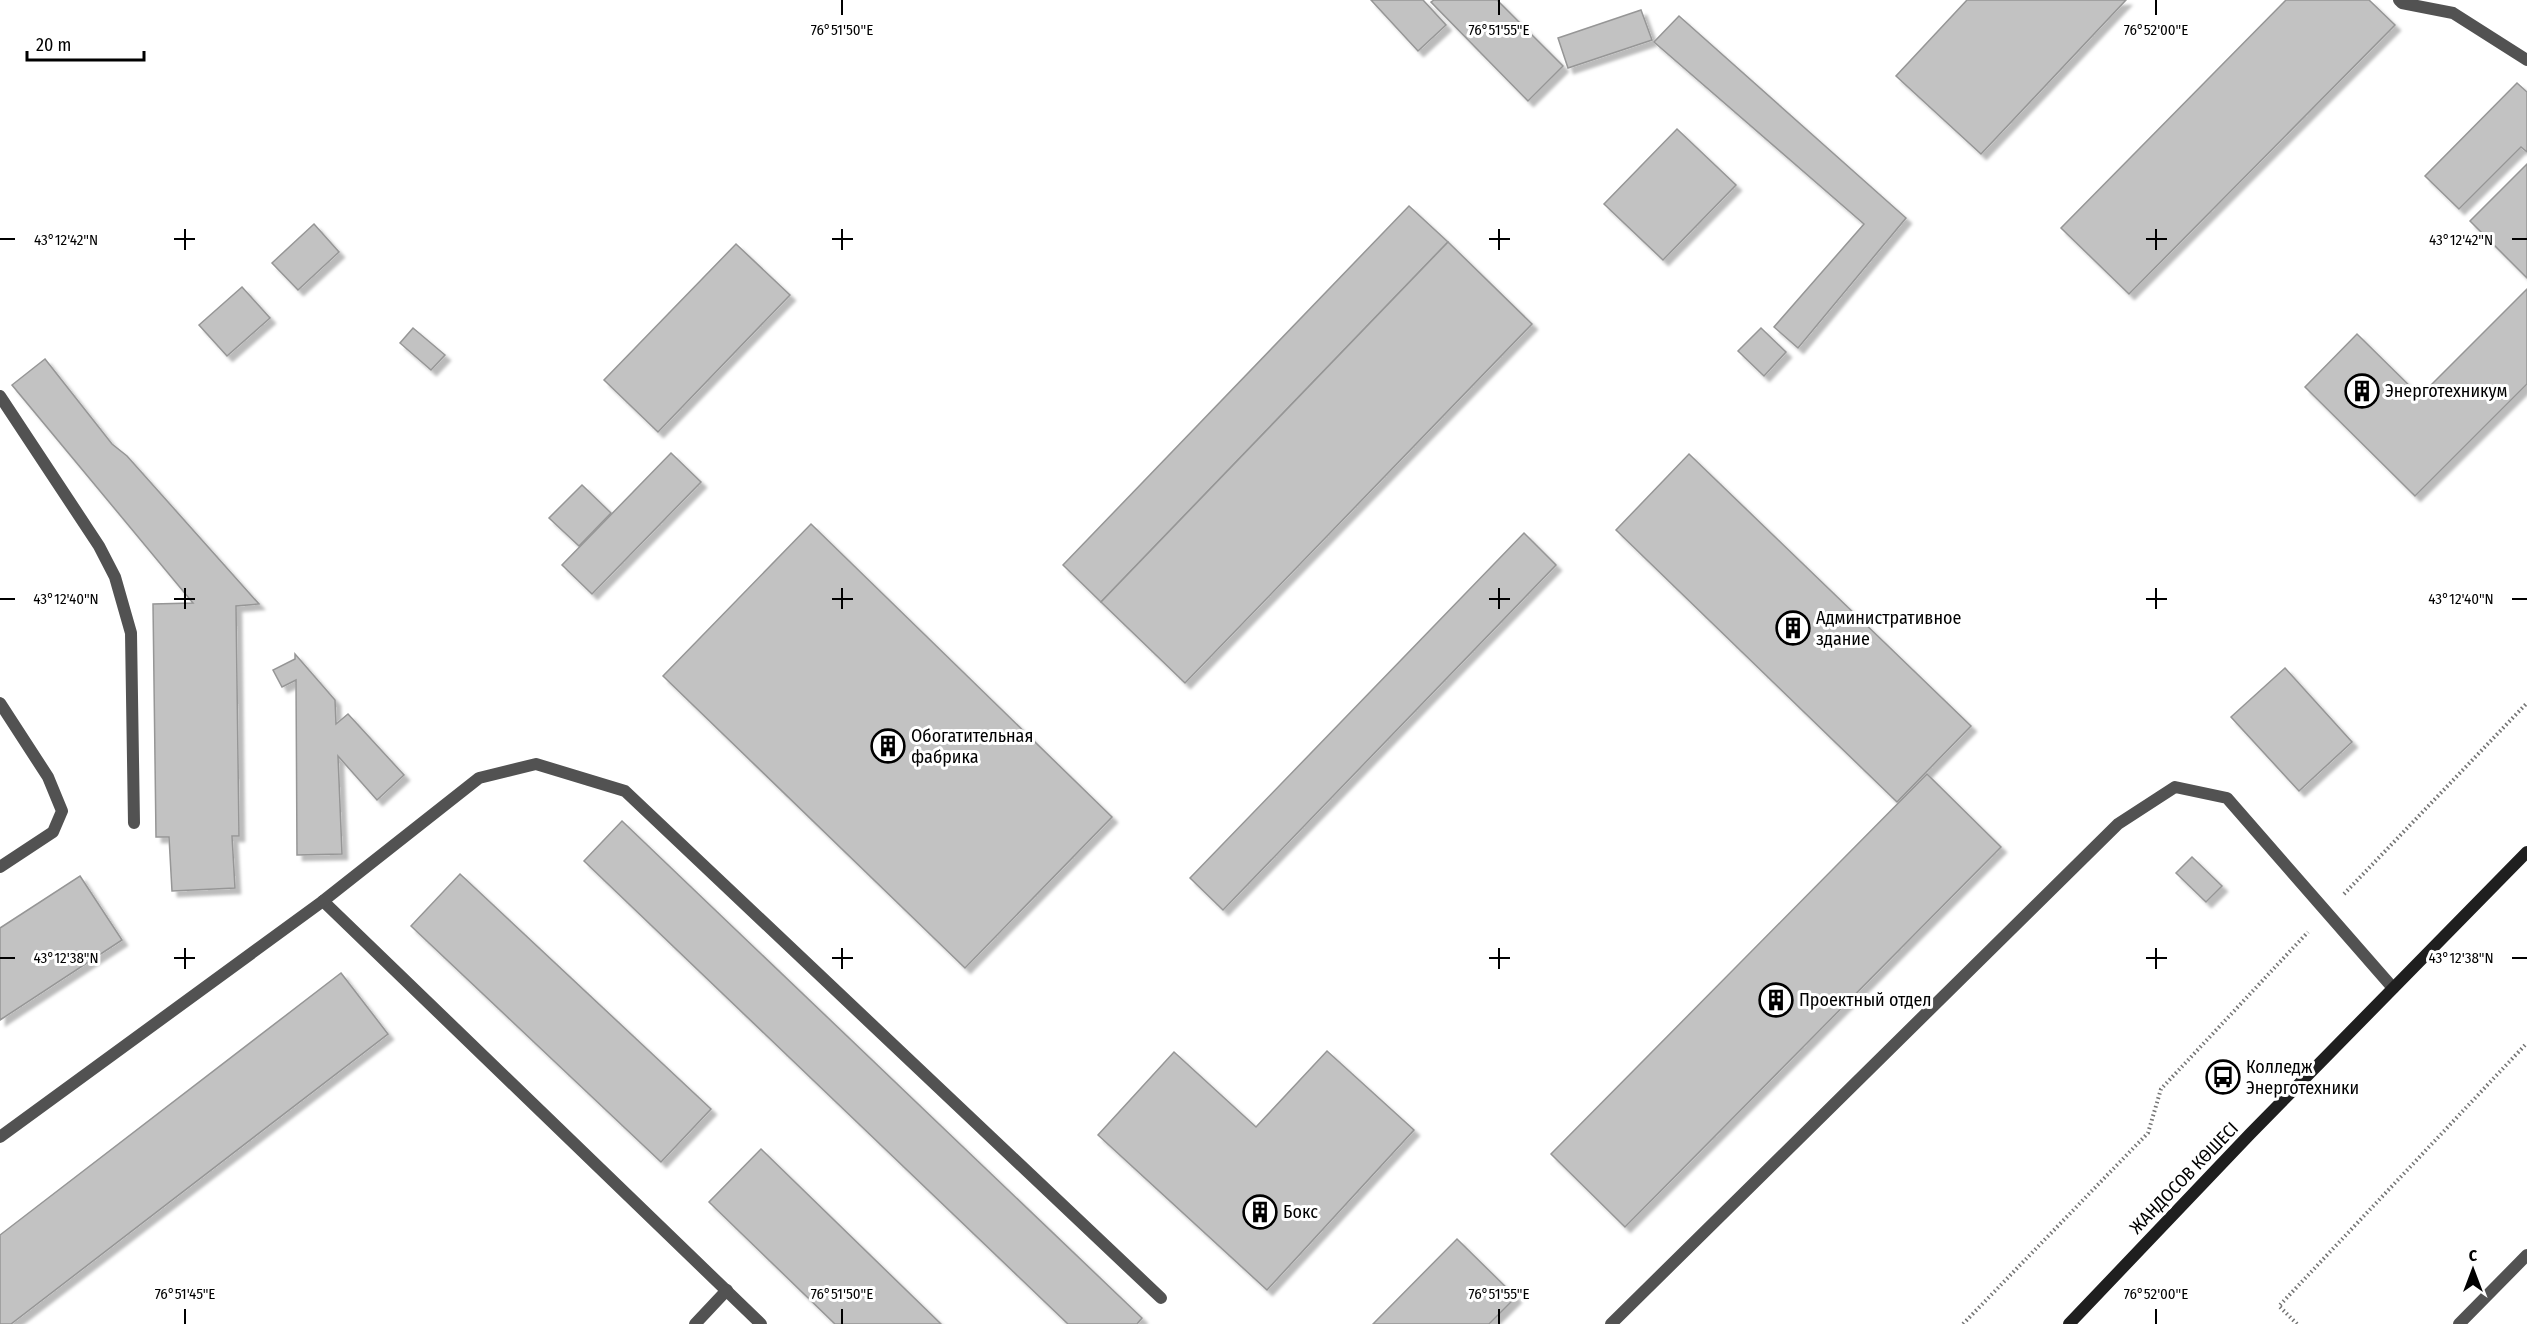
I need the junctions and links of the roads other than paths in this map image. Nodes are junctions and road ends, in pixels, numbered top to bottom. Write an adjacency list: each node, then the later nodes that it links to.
1 (2398, 0): 2 (street)
2 (2527, 60)
3 (0, 396): 5 (street)
4 (0, 703): 7 (street)
5 (134, 823)
6 (2527, 852): 9 (main road, ЖАНДОСОВ КӨШЕСІ)
7 (0, 867)
8 (323, 901): 10 (street); 12 (street); 13 (street)
9 (2393, 988): 16 (street); 17 (main road, ЖАНДОСОВ КӨШЕСІ)
10 (0, 1137)
11 (2527, 1255): 18 (street)
12 (727, 1290): 14 (street); 15 (street)
13 (1161, 1298)
14 (696, 1324)
15 (761, 1324)
16 (1611, 1324)
17 (2069, 1324)
18 (2459, 1324)

